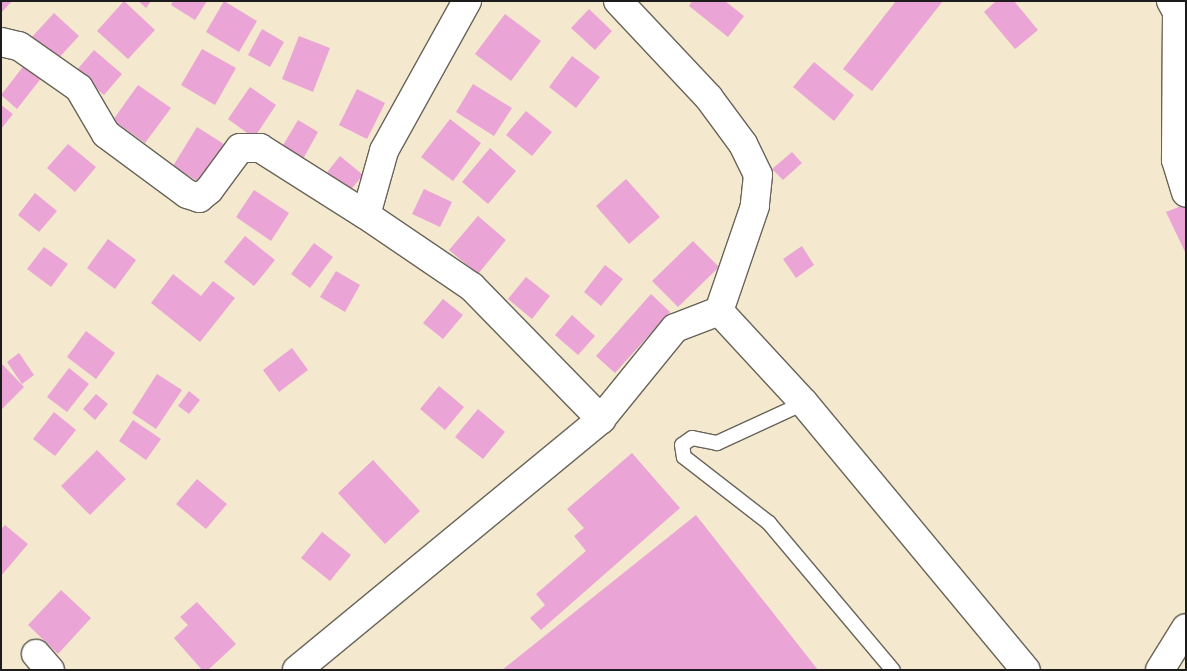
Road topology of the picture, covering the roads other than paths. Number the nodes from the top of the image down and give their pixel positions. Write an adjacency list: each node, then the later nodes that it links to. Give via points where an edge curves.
1 (467, 1): 6 (street, via 384,151)
2 (618, 1): 7 (street, via 709,98 743,144 758,175 754,206)
3 (1172, 1): 5 (street, via 1177,12 1176,160)
4 (1, 42): 6 (street, via 19,46 79,88 106,134 187,194 199,198 209,190 240,148 260,148)
5 (1186, 192)
6 (366, 215): 9 (street, via 472,287)
7 (719, 312): 8 (street); 9 (street, via 675,328)
8 (804, 403): 12 (lane, via 716,443 692,438 682,445 684,457 769,523); 13 (street)
9 (601, 419): 11 (street)
10 (1186, 628): 14 (street)
11 (297, 670)
12 (893, 670)
13 (1026, 670)
14 (1160, 670)

